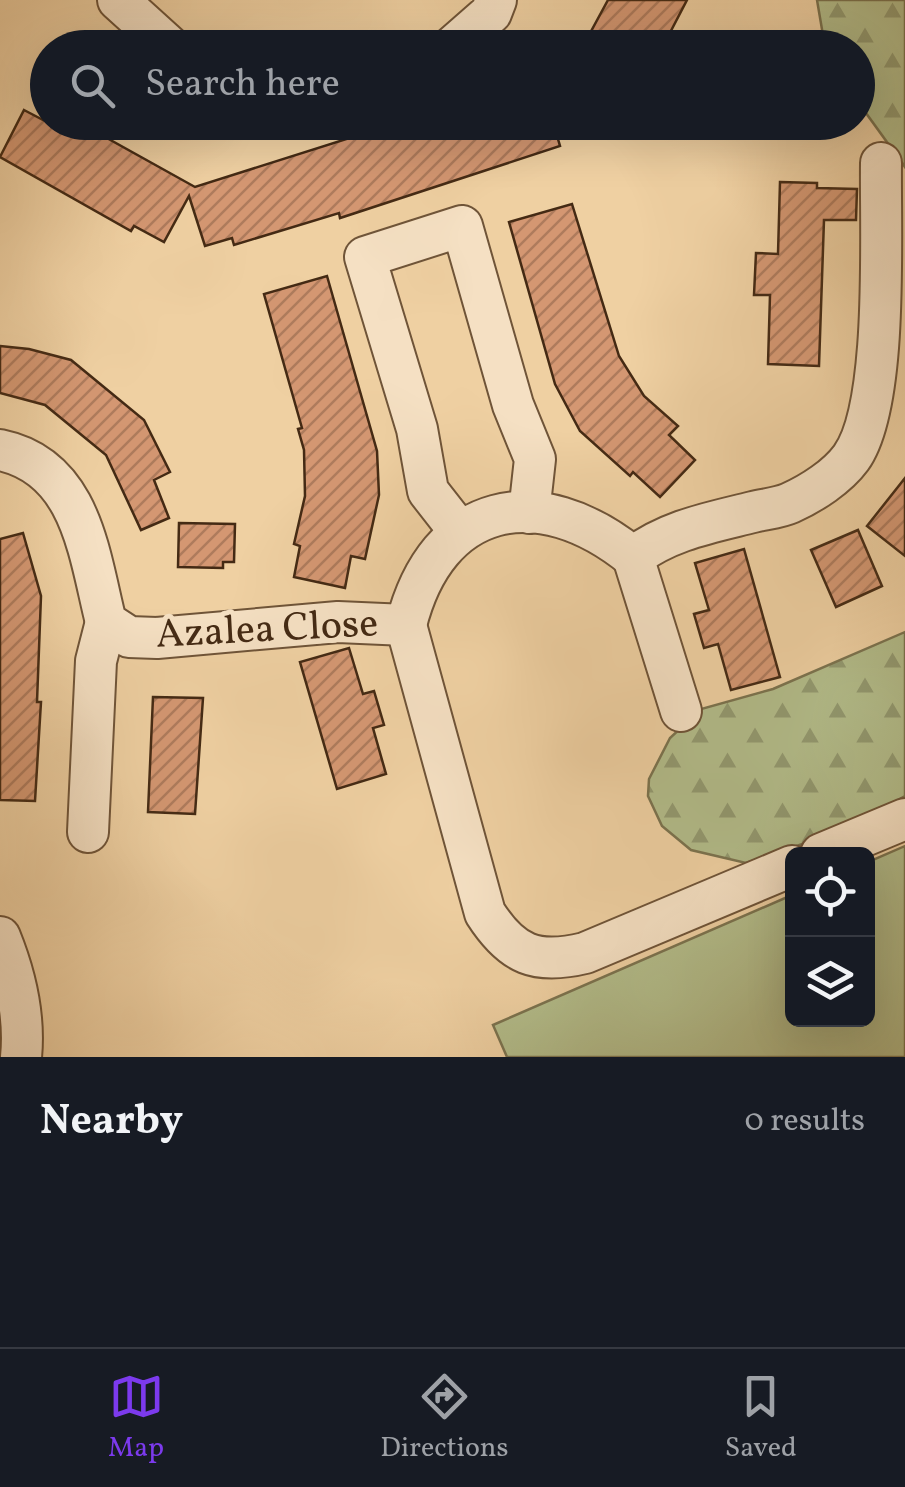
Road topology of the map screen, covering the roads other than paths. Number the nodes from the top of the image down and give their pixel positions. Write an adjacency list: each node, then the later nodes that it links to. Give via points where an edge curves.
1 (118, 0): 3 (street)
2 (496, 0): 4 (street)
3 (151, 30)
4 (472, 30)
5 (881, 163): 9 (street, via 876,379 852,458 825,484 788,504 681,530)
6 (0, 450): 10 (street, Azalea Close, via 32,462 71,499)
7 (529, 513): 8 (street, Azalea Close, via 504,514); 8 (street, via 535,459 462,226 365,256 417,428 428,491); 9 (street, Azalea Close, via 578,522)
8 (460, 532): 11 (street, Azalea Close, via 426,569)
9 (633, 558): 12 (street)
10 (106, 622): 11 (street, Azalea Close, via 129,637 158,638 338,622); 14 (street, via 96,661)
11 (406, 625): 16 (street, via 485,913 523,954 560,960 584,954)
12 (681, 711)
13 (905, 820): 15 (street)
14 (88, 832)
15 (838, 847)
16 (785, 869)
17 (0, 937): 18 (street, via 11,964)
18 (21, 1057)

